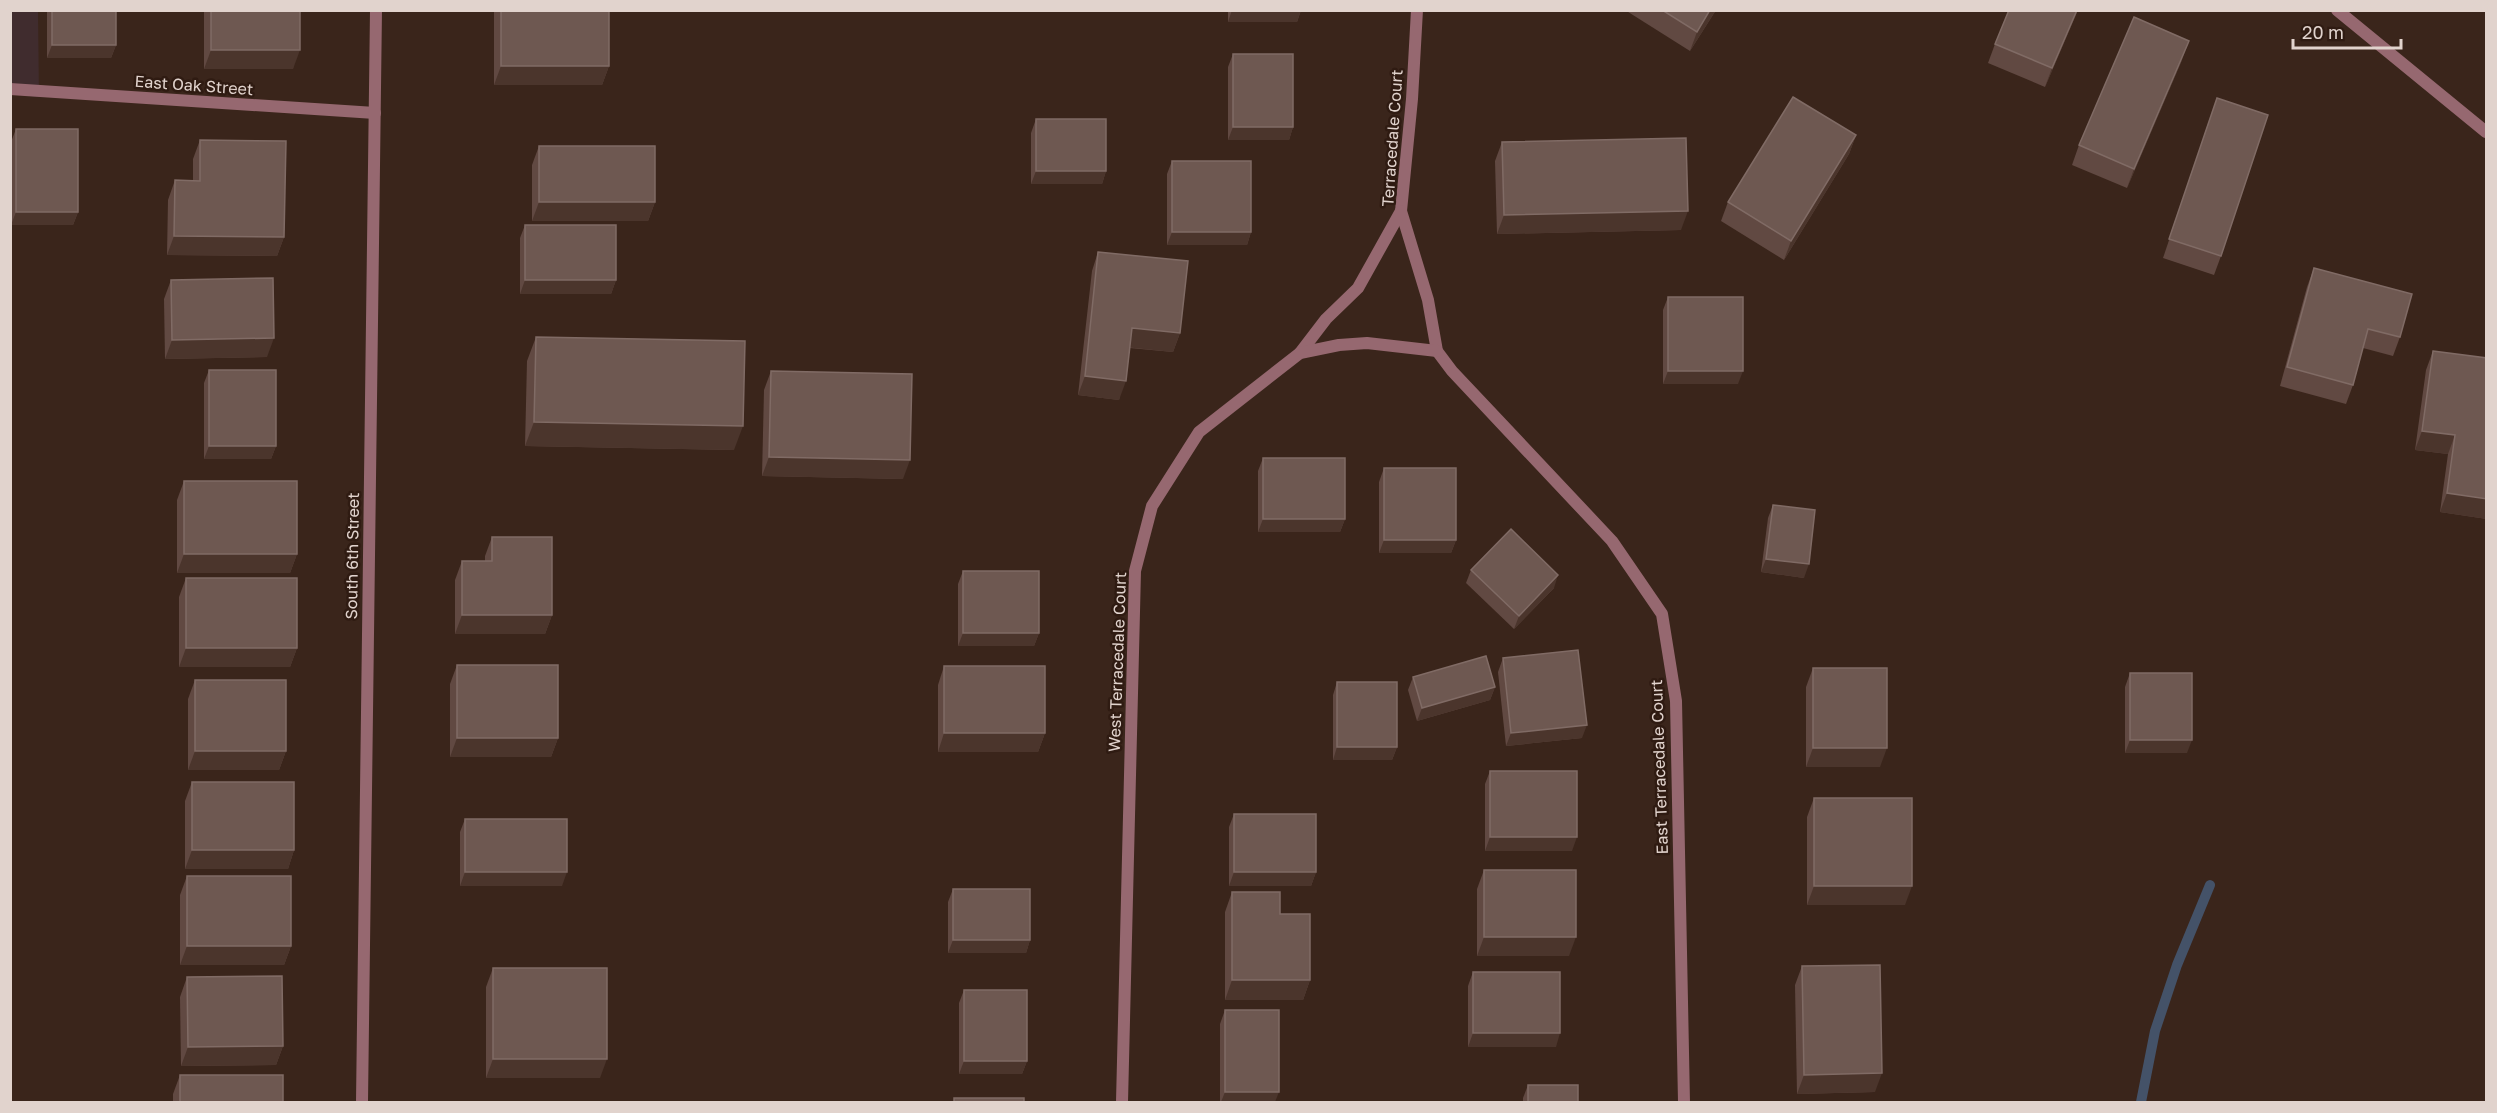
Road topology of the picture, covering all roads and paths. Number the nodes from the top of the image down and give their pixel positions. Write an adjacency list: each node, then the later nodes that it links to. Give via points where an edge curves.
1 (376, 10): 5 (street, South 6th Street)
2 (1417, 10): 7 (street, Terracedale Court)
3 (2337, 10): 6 (street)
4 (10, 89): 5 (street, East Oak Street)
5 (375, 113): 11 (street, South 6th Street)
6 (2487, 132)
7 (1401, 211): 8 (street, Terracedale Court); 10 (street, via 1358,288 1326,319)
8 (1428, 300): 9 (street, East Terracedale Court)
9 (1437, 351): 10 (street, West Terracedale Court, via 1367,343); 13 (street, East Terracedale Court, via 1612,541 1662,614 1676,700)
10 (1300, 353): 12 (street, West Terracedale Court, via 1199,432 1152,506 1135,572)
11 (362, 1102)
12 (1122, 1102)
13 (1684, 1102)

